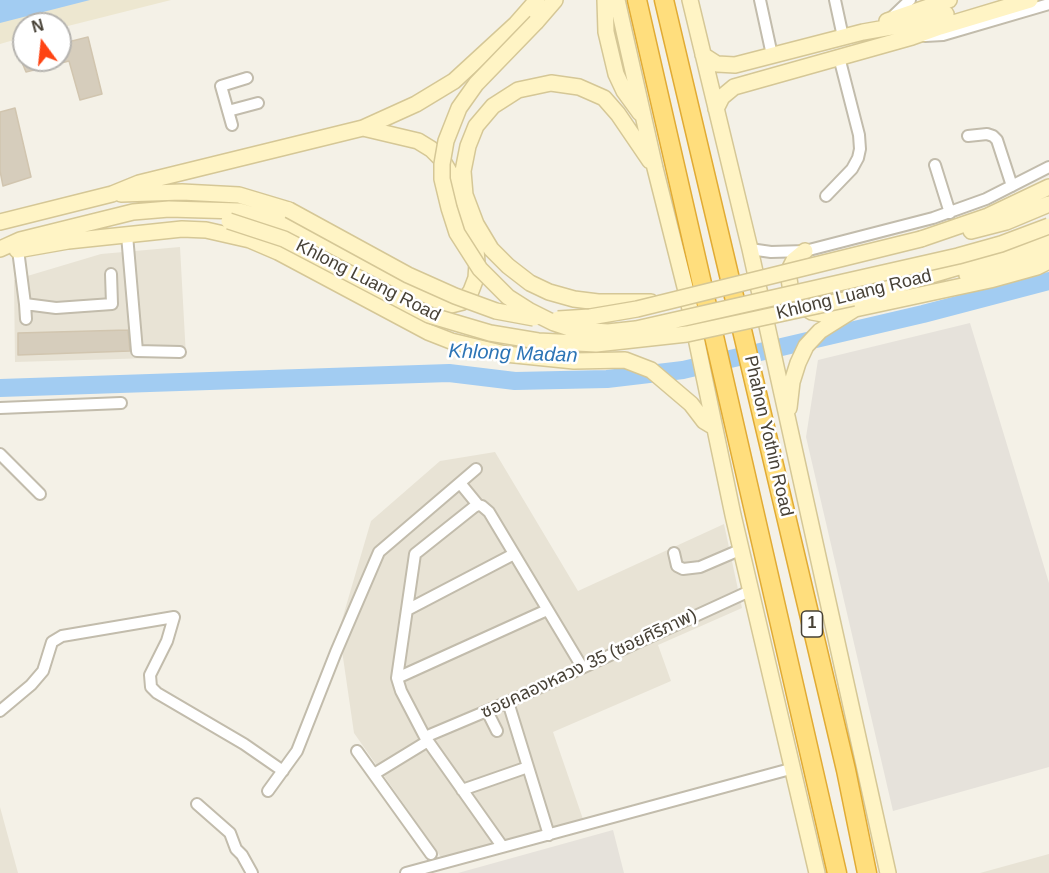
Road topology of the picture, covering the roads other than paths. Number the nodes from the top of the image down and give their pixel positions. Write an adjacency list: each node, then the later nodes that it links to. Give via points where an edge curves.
1 (537, 0): 30 (main road, via 454,81)
2 (555, 0): 42 (main road, bridge, via 476,84 459,108 446,141 442,165 448,208 480,269 508,297 554,323 608,332 647,327 958,256)
3 (605, 0): 28 (main road, via 606,32 616,74)
4 (617, 0): 28 (main road, Phahon Yothin Road / 1)
5 (637, 0): 60 (highway, Phahon Yothin Road / 1)
6 (664, 0): 99 (highway, Phahon Yothin Road / 1)
7 (690, 0): 21 (main road, Phahon Yothin Road / 1)
8 (760, 0): 20 (street)
9 (835, 0): 18 (street)
10 (910, 0): 16 (street)
11 (949, 0): 15 (main road)
12 (994, 0): 15 (main road)
13 (1030, 0): 19 (main road)
14 (1049, 4): 19 (street, via 943,36)
15 (929, 13): 16 (main road); 17 (main road)
16 (890, 19): 17 (main road)
17 (863, 32): 18 (main road)
18 (843, 37): 20 (main road)
19 (912, 37): 22 (main road)
20 (778, 54): 21 (main road, via 735,65 717,64); 23 (main road)
21 (703, 55): 26 (main road, Phahon Yothin Road / 1)
22 (839, 57): 23 (main road); 38 (street, via 860,149 852,169)
23 (789, 72): 26 (main road, via 734,87)
24 (247, 78): 27 (street, via 221,86)
25 (258, 103): 27 (street)
26 (716, 109): 48 (main road, Phahon Yothin Road / 1)
27 (228, 111): 29 (street)
28 (644, 117): 34 (main road, Phahon Yothin Road / 1)
29 (232, 125)
30 (363, 128): 37 (main road, via 139,183); 55 (main road, via 418,141 431,149 450,173 476,248 476,278)
31 (968, 136): 35 (street, via 987,134 997,140)
32 (935, 165): 40 (street)
33 (1049, 167): 35 (street)
34 (655, 168): 54 (main road, bridge, via 604,98 579,87 551,83 529,86 493,106 476,126 465,158 463,182 476,224 491,249 530,283 574,299); 60 (main road, Phahon Yothin Road / 1)
35 (1011, 186): 40 (street)
36 (1049, 187): 45 (main road, via 988,216)
37 (112, 194): 41 (main road); 54 (main road, Khlong Luang Road, bridge, via 239,195 289,210 455,296 496,311 531,318 612,314)
38 (826, 196)
39 (1049, 204): 45 (main road, Khlong Luang Road, via 1006,222)
40 (950, 213): 51 (street)
41 (0, 222)
42 (1049, 225)
43 (1049, 232): 57 (main road, Khlong Luang Road, via 996,256)
44 (127, 235): 46 (main road); 58 (main road, via 154,230 206,230 250,240); 61 (street, via 137,351)
45 (921, 239): 54 (main road, Khlong Luang Road, bridge)
46 (68, 241): 50 (main road, Khlong Luang Road); 57 (main road, Khlong Luang Road, bridge, via 92,230 126,223 181,218 229,221 284,239 429,315 490,333 538,341 596,344 687,334)
47 (1049, 248): 57 (main road, via 965,276)
48 (750, 249): 51 (street); 64 (main road, Phahon Yothin Road / 1)
49 (0, 250): 50 (main road, Khlong Luang Road); 55 (main road, via 20,240 133,212 239,211 282,223 324,242 437,302)
50 (18, 250): 56 (street)
51 (805, 251): 57 (main road, via 788,272 797,303 823,314)
52 (1049, 261): 57 (main road, via 990,280)
53 (111, 274): 56 (street, via 112,304 56,308)
54 (663, 302)
55 (460, 303): 58 (main road, via 465,321 454,330)
56 (25, 304): 59 (street)
57 (854, 304): 64 (main road, via 806,346 792,382)
58 (387, 310): 65 (main road, via 451,341 505,354 574,361 625,360 651,370)
59 (26, 319)
60 (706, 341): 65 (main road, Phahon Yothin Road / 1, via 706,387); 98 (highway, Phahon Yothin Road / 1, via 724,382)
61 (180, 352)
62 (121, 403): 63 (street)
63 (0, 408)
64 (787, 423): 100 (main road, Phahon Yothin Road / 1)
65 (714, 427): 71 (main road, Phahon Yothin Road / 1)
66 (0, 454): 69 (street)
67 (476, 469): 68 (street)
68 (460, 483): 70 (street); 87 (street, via 380,552 297,751)
69 (40, 494)
70 (478, 505): 73 (street, via 489,512); 75 (street, via 415,554)
71 (742, 549): 72 (street, via 700,567 683,569 677,566); 74 (main road, Phahon Yothin Road / 1)
72 (674, 553)
73 (514, 554): 75 (street); 76 (street)
74 (752, 590): 77 (street, ซอยคลองหลวง 35 (ซอยศิริภาพ)); 86 (main road, Phahon Yothin Road / 1)
75 (406, 610): 78 (street)
76 (547, 610): 77 (street); 78 (street)
77 (582, 667): 79 (street, ซอยคลองหลวง 35 (ซอยศิริภาพ))
78 (397, 678): 83 (street)
79 (508, 702): 81 (street, ซอยคลองหลวง 35 (ซอยศิริภาพ)); 85 (street)
80 (0, 711): 87 (street, via 31,686 43,671 52,642 62,636 174,617 150,675 151,687)
81 (487, 711): 82 (street); 83 (street, ซอยคลองหลวง 35 (ซอยศิริภาพ))
82 (497, 731)
83 (426, 739): 88 (street, ซอยคลองหลวง 35 (ซอยศิริภาพ)); 89 (street)
84 (357, 752): 88 (street)
85 (528, 767): 89 (street); 92 (street)
86 (794, 768): 92 (street); 97 (main road, Phahon Yothin Road / 1)
87 (283, 771): 90 (street)
88 (374, 774): 94 (street)
89 (462, 790): 93 (street)
90 (268, 791)
91 (197, 804): 95 (street, via 230,833)
92 (549, 835): 93 (street)
93 (502, 846): 96 (street)
94 (431, 854)
95 (252, 873)
96 (406, 873)
97 (817, 873)
98 (837, 873)
99 (867, 873)
100 (888, 873)

